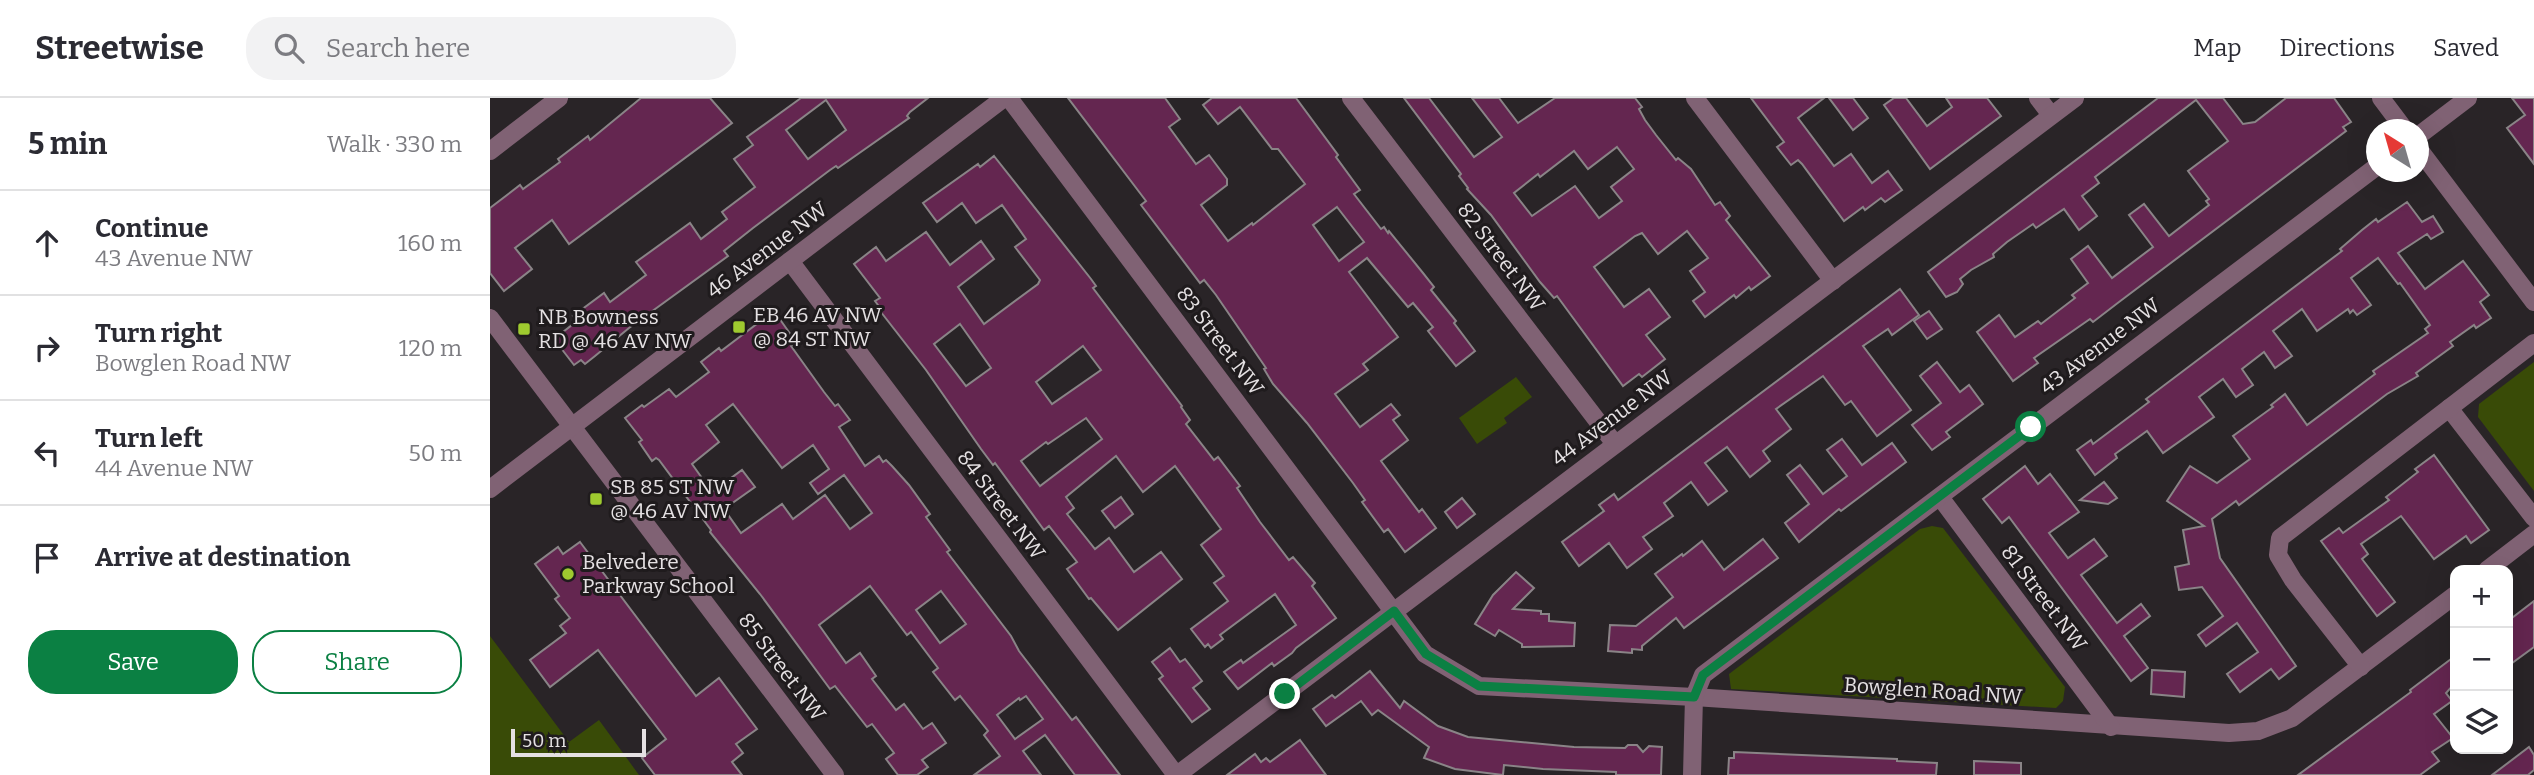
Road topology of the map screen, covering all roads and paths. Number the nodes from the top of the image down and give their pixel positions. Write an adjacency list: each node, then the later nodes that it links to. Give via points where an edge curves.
1 (559, 98): 13 (street)
2 (1004, 98): 16 (street, 46 Avenue NW)
3 (1009, 98): 30 (street, 83 Street NW)
4 (1351, 98): 23 (street, 82 Street NW)
5 (1695, 98): 17 (street)
6 (2038, 98): 10 (street)
7 (2075, 98): 10 (street, 44 Avenue NW)
8 (2381, 98): 11 (street)
9 (2468, 98): 12 (street)
10 (2051, 116): 17 (street, 44 Avenue NW)
11 (2397, 119)
12 (2429, 127)
13 (490, 150)
14 (2429, 163): 18 (street)
15 (2366, 175): 25 (street, 43 Avenue NW)
16 (790, 261): 22 (street, 46 Avenue NW); 35 (street, 84 Street NW)
17 (1833, 281): 23 (street, 44 Avenue NW)
18 (2534, 302)
19 (490, 318): 22 (street, 85 Street NW)
20 (2534, 343): 21 (street)
21 (2449, 408): 26 (street); 31 (street, via 2280,538 2278,555 2293,580)
22 (571, 426): 24 (street, 46 Avenue NW); 34 (street, 85 Street NW)
23 (1615, 444): 30 (street, 44 Avenue NW)
24 (490, 489)
25 (1940, 497): 32 (street, 43 Avenue NW, via 1703,675); 33 (street, 81 Street NW)
26 (2534, 518)
27 (2534, 534): 28 (street)
28 (2494, 565)
29 (2450, 599): 31 (street, Bowglen Road NW)
30 (1394, 611): 32 (street, Bowglen Road NW, via 1426,654 1479,686); 35 (street, 44 Avenue NW)
31 (2361, 667): 33 (street, Bowglen Road NW, via 2292,718 2259,731)
32 (1694, 697): 33 (street, Bowglen Road NW); 36 (street)
33 (2111, 727)
34 (835, 775)
35 (1177, 775)
36 (1692, 775)

